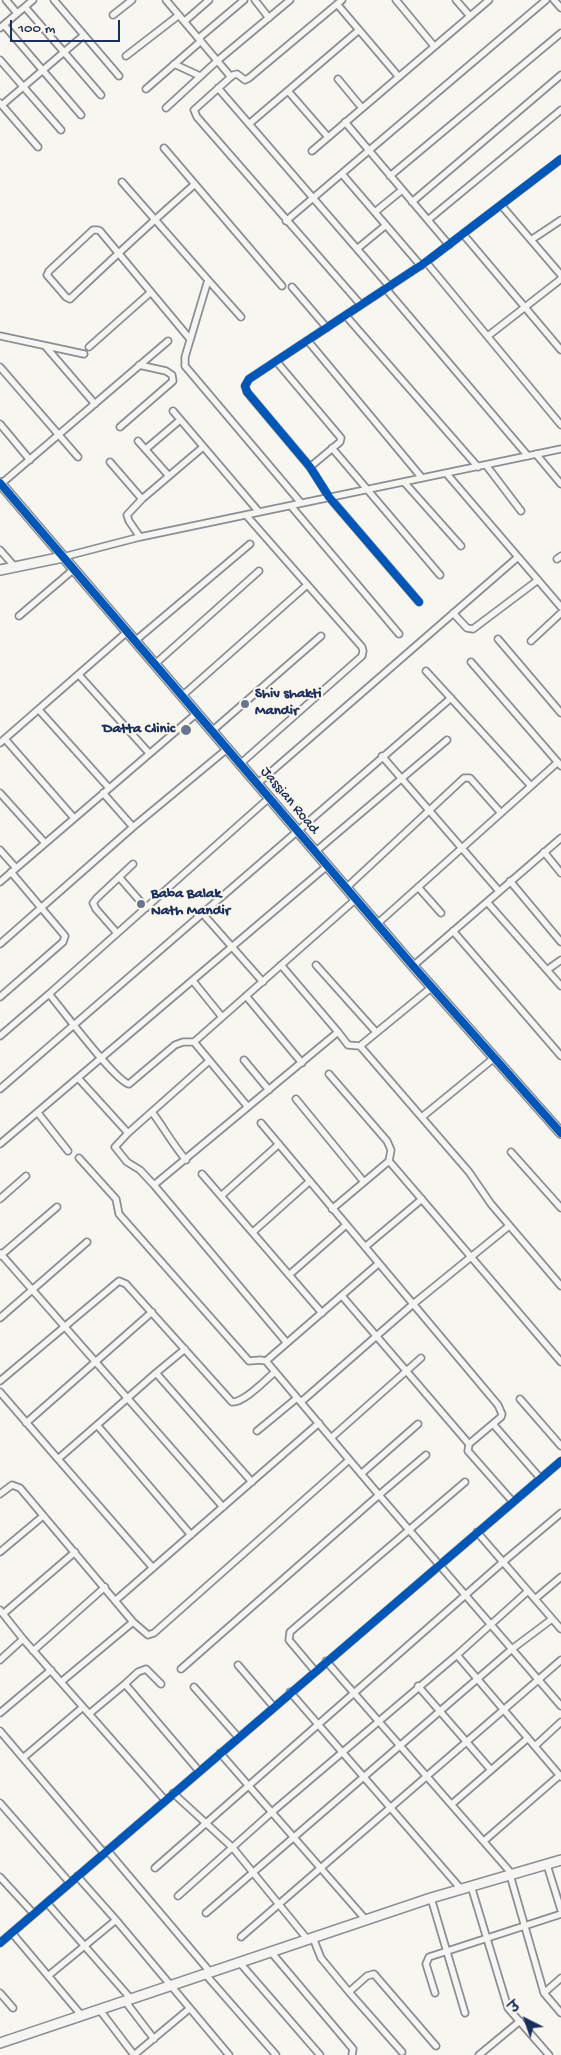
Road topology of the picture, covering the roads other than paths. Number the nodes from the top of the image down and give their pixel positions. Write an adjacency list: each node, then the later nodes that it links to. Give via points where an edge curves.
1 (6, 0): 18 (street)
2 (33, 0): 16 (street)
3 (54, 0): 27 (street)
4 (132, 0): 20 (street)
5 (166, 0): 19 (street)
6 (209, 0): 23 (street)
7 (244, 0): 28 (street)
8 (255, 0): 22 (street)
9 (290, 0): 22 (street)
10 (396, 0): 29 (street)
11 (456, 0): 21 (street)
12 (489, 0): 21 (street)
13 (546, 0): 59 (street)
14 (554, 0): 17 (street)
15 (339, 2): 25 (street); 40 (street, via 249,78 245,80 235,74)
16 (25, 7): 18 (street); 30 (street)
17 (561, 8)
18 (17, 13): 24 (street)
19 (179, 15): 23 (street); 31 (street)
20 (113, 16)
21 (470, 16): 29 (street)
22 (269, 18): 33 (street)
23 (185, 21): 28 (street)
24 (2, 27): 35 (street)
25 (359, 30): 39 (street); 45 (street)
26 (561, 33): 62 (street)
27 (84, 35): 30 (street); 37 (street)
28 (200, 40): 33 (street); 34 (street)
29 (434, 46): 39 (street)
30 (64, 52): 35 (street); 46 (street)
31 (126, 56)
32 (0, 60): 42 (street)
33 (218, 61): 38 (street); 40 (street)
34 (174, 64): 38 (street); 43 (street)
35 (42, 70): 42 (street); 51 (street)
36 (561, 75): 67 (street)
37 (119, 76)
38 (200, 76): 48 (street)
39 (399, 76): 49 (street)
40 (231, 77): 44 (street)
41 (338, 79): 49 (street)
42 (23, 86): 47 (street); 54 (street)
43 (146, 88)
44 (218, 88): 53 (street); 73 (street, via 197,106 195,114)
45 (288, 91): 53 (street); 55 (street)
46 (101, 95)
47 (1, 104): 56 (street)
48 (166, 108)
49 (362, 108): 52 (street)
50 (561, 110): 71 (street)
51 (81, 115)
52 (345, 122): 55 (street); 59 (street)
53 (249, 124): 66 (street)
54 (61, 130)
55 (328, 137): 58 (street)
56 (38, 148)
57 (164, 148): 64 (street)
58 (312, 151)
59 (369, 151): 61 (street); 62 (street)
60 (561, 160): 68 (street)
61 (342, 174): 66 (street); 69 (street)
62 (390, 176): 65 (street)
63 (122, 182): 70 (street)
64 (195, 184): 70 (street); 85 (street)
65 (402, 190): 67 (street); 69 (street)
66 (313, 199): 73 (street); 78 (street)
67 (412, 202): 71 (street)
68 (501, 205): 75 (street); 76 (street)
69 (375, 212): 74 (street)
70 (155, 220): 79 (street); 84 (street)
71 (428, 220): 77 (street)
72 (561, 220): 76 (street)
73 (286, 222): 89 (street)
74 (386, 225): 78 (street); 81 (street)
75 (463, 234): 77 (street); 90 (street)
76 (531, 240): 82 (street)
77 (450, 245): 80 (street)
78 (356, 249): 87 (street)
79 (118, 253): 79 (street, via 70,299 48,277 49,271 94,229 100,231); 88 (street)
80 (426, 262): 81 (street); 95 (street)
81 (420, 266): 87 (street)
82 (561, 275)
83 (561, 279): 90 (street)
84 (208, 280): 92 (street); 96 (street)
85 (282, 286)
86 (292, 287): 93 (street)
87 (388, 288): 89 (street); 121 (street)
88 (151, 292): 96 (street); 101 (street)
89 (361, 305): 91 (street)
90 (524, 307): 95 (street); 99 (street)
91 (346, 316): 93 (street); 126 (street)
92 (241, 317)
93 (327, 328): 98 (street)
94 (0, 336): 100 (street)
95 (488, 336): 111 (street)
96 (190, 339): 136 (street, via 184,362 188,370)
97 (168, 340): 105 (street)
98 (308, 340): 104 (street); 129 (street)
99 (558, 342): 102 (street)
100 (45, 346): 103 (street); 107 (street)
101 (89, 347)
102 (561, 350)
103 (84, 354)
104 (276, 361): 116 (street, via 340,436 342,440); 125 (street, via 249,379 245,389)
105 (139, 365): 107 (street); 112 (street, via 166,371 172,375 172,381)
106 (0, 367): 113 (street)
107 (95, 404): 113 (street)
108 (173, 411): 109 (street)
109 (180, 420): 115 (street); 117 (street)
110 (0, 424): 122 (street)
111 (561, 425)
112 (120, 427)
113 (59, 435): 120 (street); 122 (street)
114 (138, 441): 117 (street)
115 (203, 447): 128 (street); 139 (street)
116 (332, 448): 125 (street); 133 (street)
117 (146, 449): 128 (street)
118 (561, 449): 119 (street)
119 (536, 454): 121 (street); 132 (street)
120 (78, 456)
121 (528, 456): 124 (street)
122 (30, 460): 131 (street)
123 (110, 462): 135 (street)
124 (486, 465): 126 (street); 138 (street)
125 (310, 467): 134 (street)
126 (478, 467): 127 (street)
127 (446, 473): 129 (street); 146 (street)
128 (169, 476): 135 (street)
129 (422, 478): 130 (street)
130 (404, 482): 133 (street); 143 (street)
131 (1, 484): 145 (street, Jassian Road)
132 (561, 484)
133 (367, 490): 134 (street); 151 (street)
134 (329, 496): 136 (street); 154 (street)
135 (142, 499): 141 (street, via 127,515)
136 (301, 504): 137 (street)
137 (291, 506): 139 (street); 160 (street)
138 (521, 511)
139 (259, 512): 140 (street)
140 (246, 515): 141 (street); 153 (street)
141 (140, 537): 145 (street)
142 (250, 544): 163 (street)
143 (461, 546)
144 (0, 550): 147 (street)
145 (63, 557): 147 (street); 148 (street, Jassian Road)
146 (518, 557): 152 (street); 156 (street)
147 (14, 567): 149 (street)
148 (74, 569): 158 (street); 159 (street, Jassian Road)
149 (0, 570)
150 (259, 572): 166 (street)
151 (440, 575)
152 (538, 580): 155 (street); 156 (street, via 473,629 467,628)
153 (307, 585): 169 (street); 180 (street, via 362,647 363,653)
154 (419, 602)
155 (561, 607)
156 (453, 613): 183 (street)
157 (561, 613): 164 (street)
158 (19, 616)
159 (127, 632): 163 (street, Jassian Road); 168 (street)
160 (399, 634)
161 (321, 636): 174 (street)
162 (498, 639): 173 (street)
163 (135, 641): 166 (street, Jassian Road)
164 (531, 641)
165 (471, 662): 181 (street)
166 (155, 664): 169 (street, Jassian Road)
167 (426, 671): 170 (street)
168 (79, 675): 171 (street); 178 (street)
169 (182, 696): 172 (street, Jassian Road)
170 (451, 698): 179 (street); 184 (street)
171 (39, 710): 176 (street); 185 (street)
172 (197, 713): 174 (street, Jassian Road); 178 (street)
173 (561, 713)
174 (212, 731): 177 (street, Jassian Road)
175 (447, 740): 182 (street)
176 (2, 741): 191 (street)
177 (227, 749): 180 (street, Jassian Road); 192 (street)
178 (149, 753): 185 (street)
179 (382, 756): 182 (street); 193 (street)
180 (240, 764): 183 (street, Jassian Road)
181 (559, 764): 184 (street)
182 (402, 779): 189 (street); 198 (street)
183 (257, 784): 188 (street, Jassian Road)
184 (531, 786): 190 (street)
185 (109, 788): 187 (street)
186 (0, 793): 195 (street)
187 (103, 793): 191 (street); 192 (street)
188 (269, 798): 193 (street, Jassian Road); 214 (street)
189 (429, 810): 190 (street, via 467,777 476,782); 196 (street); 209 (street)
190 (501, 812): 196 (street)
191 (74, 818): 195 (street)
192 (133, 827): 213 (street)
193 (298, 832): 198 (street, Jassian Road); 216 (street)
194 (561, 838): 199 (street)
195 (45, 843): 202 (street)
196 (462, 848): 208 (street); 210 (street)
197 (0, 850): 202 (street)
198 (315, 852): 201 (street, Jassian Road)
199 (544, 852): 204 (street); 206 (street)
200 (133, 864): 205 (street)
201 (328, 866): 209 (street, Jassian Road); 222 (street)
202 (16, 868): 203 (street)
203 (11, 872): 207 (street); 213 (street)
204 (561, 873)
205 (119, 877): 214 (street); 219 (street, via 93,903)
206 (510, 881): 210 (street); 220 (street)
207 (0, 882)
208 (418, 887): 215 (street); 217 (street)
209 (346, 888): 211 (street, Jassian Road)
210 (499, 892): 212 (street)
211 (356, 899): 217 (street, Jassian Road); 224 (street)
212 (487, 902): 218 (street); 227 (street)
213 (42, 908): 221 (street); 234 (street, via 65,936 63,942)
214 (146, 908): 219 (street)
215 (440, 913)
216 (203, 914): 222 (street); 236 (street)
217 (376, 924): 226 (street, Jassian Road)
218 (453, 932): 226 (street); 242 (street)
219 (117, 933): 232 (street)
220 (561, 942)
221 (0, 944)
222 (232, 947): 228 (street); 229 (street)
223 (561, 960): 227 (street)
224 (281, 964): 229 (street); 237 (street)
225 (316, 965): 238 (street)
226 (413, 966): 231 (street, Jassian Road)
227 (547, 970): 230 (street)
228 (193, 981): 235 (street); 244 (street)
229 (263, 982): 233 (street)
230 (561, 986)
231 (432, 987): 238 (street); 243 (street, Jassian Road)
232 (49, 994): 236 (street); 239 (street)
233 (246, 996): 235 (street); 247 (street)
234 (0, 997)
235 (222, 1017): 240 (street)
236 (74, 1025): 244 (street); 250 (street)
237 (338, 1032): 241 (street, via 348,1045); 247 (street)
238 (376, 1032): 241 (street)
239 (0, 1036)
240 (194, 1042): 244 (street, via 175,1045 129,1084); 246 (street)
241 (360, 1046): 256 (street)
242 (561, 1056)
243 (494, 1058): 256 (street); 259 (street, Jassian Road)
244 (102, 1059): 249 (street)
245 (244, 1060): 251 (street)
246 (209, 1061): 253 (street); 254 (street)
247 (302, 1063): 251 (street)
248 (329, 1074): 266 (street, via 387,1141 391,1150)
249 (79, 1078): 255 (street); 258 (street)
250 (0, 1089)
251 (269, 1090): 253 (street)
252 (296, 1099): 270 (street)
253 (248, 1107): 265 (street)
254 (152, 1112): 258 (street); 265 (street)
255 (38, 1113): 260 (street); 262 (street)
256 (422, 1117): 279 (street, via 470,1172)
257 (261, 1123): 261 (street)
258 (128, 1133): 271 (street, via 116,1149)
259 (561, 1134)
260 (0, 1144)
261 (279, 1144): 269 (street); 272 (street)
262 (68, 1151)
263 (511, 1152): 276 (street)
264 (79, 1158): 300 (street, via 116,1199 119,1214 249,1361)
265 (186, 1160): 271 (street)
266 (389, 1161): 270 (street); 274 (street)
267 (202, 1174): 272 (street)
268 (26, 1176): 273 (street)
269 (310, 1181): 277 (street); 280 (street)
270 (364, 1182): 277 (street)
271 (154, 1185): 296 (street)
272 (221, 1196): 280 (street)
273 (0, 1199)
274 (422, 1199): 282 (street); 284 (street)
275 (57, 1207): 283 (street)
276 (561, 1208)
277 (332, 1209): 278 (street)
278 (346, 1225): 282 (street); 286 (street)
279 (509, 1226): 284 (street); 287 (street)
280 (252, 1232): 286 (street)
281 (87, 1242): 288 (street)
282 (364, 1247): 285 (street)
283 (0, 1254): 288 (street)
284 (471, 1257): 290 (street); 301 (street)
285 (378, 1264): 289 (street); 290 (street)
286 (289, 1275): 292 (street)
287 (561, 1286)
288 (33, 1290): 293 (street); 294 (street)
289 (342, 1296): 292 (street); 295 (street)
290 (412, 1305): 295 (street); 313 (street, via 498,1405 502,1414)
291 (152, 1312): 294 (street, via 126,1284 119,1281); 297 (street); 299 (street)
292 (322, 1314): 296 (street)
293 (0, 1318)
294 (65, 1326): 299 (street); 305 (street)
295 (376, 1336): 303 (street); 309 (street)
296 (288, 1343): 300 (street)
297 (185, 1349): 302 (street, via 232,1402 244,1398); 304 (street)
298 (422, 1358): 303 (street)
299 (95, 1361): 307 (street); 310 (street)
300 (266, 1361): 302 (street)
301 (561, 1362)
302 (275, 1372): 309 (street)
303 (407, 1372): 316 (street); 317 (street)
304 (156, 1373): 307 (street); 325 (street)
305 (0, 1381)
306 (0, 1392): 310 (street)
307 (128, 1398): 314 (street); 330 (street)
308 (520, 1399): 318 (street)
309 (299, 1400): 311 (street); 315 (street)
310 (26, 1422): 320 (street)
311 (319, 1424): 316 (street); 325 (street)
312 (418, 1424): 323 (street)
313 (493, 1424): 317 (street); 324 (street)
314 (97, 1425): 320 (street); 335 (street)
315 (257, 1430)
316 (331, 1438): 321 (street)
317 (469, 1444): 329 (street, via 470,1454)
318 (561, 1446)
319 (426, 1455): 328 (street)
320 (58, 1459): 340 (street)
321 (349, 1460): 323 (street); 349 (street, via 154,1632 145,1634)
322 (561, 1461): 324 (street)
323 (361, 1474): 328 (street)
324 (540, 1478): 329 (street)
325 (252, 1482): 330 (street)
326 (465, 1482): 333 (street)
327 (0, 1494): 332 (street, via 16,1485)
328 (379, 1495): 333 (street); 360 (street)
329 (513, 1502): 334 (street)
330 (223, 1507): 335 (street)
331 (561, 1512): 338 (street)
332 (44, 1516): 336 (street); 337 (street)
333 (408, 1529): 339 (street); 362 (street, via 290,1632 289,1640)
334 (477, 1532): 338 (street); 339 (street)
335 (191, 1535): 340 (street)
336 (0, 1552)
337 (75, 1552): 342 (street); 347 (street)
338 (503, 1562): 343 (street); 344 (street)
339 (439, 1565): 344 (street); 358 (street)
340 (153, 1568): 346 (street)
341 (561, 1577): 345 (street)
342 (104, 1587): 346 (street); 353 (street)
343 (528, 1591): 345 (street); 350 (street)
344 (465, 1595): 350 (street); 371 (street)
345 (535, 1599): 348 (street)
346 (116, 1600): 349 (street)
347 (2, 1612): 352 (street)
348 (552, 1619): 351 (street); 354 (street)
349 (134, 1622): 365 (street)
350 (491, 1625): 354 (street); 355 (street)
351 (561, 1629)
352 (23, 1639): 353 (street); 356 (street)
353 (33, 1650): 361 (street)
354 (512, 1650): 363 (street); 364 (street)
355 (457, 1654): 363 (street); 368 (street)
356 (0, 1660)
357 (561, 1660): 364 (street)
358 (326, 1661): 362 (street); 371 (street)
359 (238, 1664): 373 (street)
360 (181, 1668)
361 (50, 1670): 365 (street); 377 (street)
362 (315, 1671): 370 (street)
363 (478, 1679): 375 (street); 376 (street)
364 (538, 1679): 374 (street); 375 (street)
365 (61, 1682): 372 (street)
366 (125, 1684): 367 (street, via 146,1669); 378 (street); 392 (street)
367 (161, 1684)
368 (418, 1686): 376 (street); 379 (street)
369 (194, 1687): 383 (street)
370 (290, 1692): 373 (street); 381 (street)
371 (355, 1694): 379 (street); 381 (street)
372 (82, 1706): 378 (street); 390 (street)
373 (273, 1706): 383 (street)
374 (561, 1706)
375 (503, 1709): 384 (street); 385 (street)
376 (440, 1712): 385 (street); 386 (street)
377 (0, 1713)
378 (89, 1714): 398 (street)
379 (378, 1720): 386 (street); 389 (street)
380 (561, 1722): 387 (street)
381 (319, 1725): 389 (street); 396 (street)
382 (0, 1731): 390 (street)
383 (238, 1737): 388 (street)
384 (528, 1738): 387 (street); 391 (street)
385 (466, 1741): 391 (street); 393 (street)
386 (400, 1746): 393 (street); 395 (street)
387 (535, 1746): 394 (street)
388 (220, 1753): 392 (street); 396 (street)
389 (343, 1753): 395 (street); 402 (street)
390 (23, 1758): 407 (street)
391 (491, 1770): 400 (street)
392 (199, 1771): 397 (street)
393 (427, 1776): 400 (street); 401 (street)
394 (560, 1776): 405 (street)
395 (364, 1777): 401 (street); 404 (street)
396 (248, 1786): 402 (street); 403 (street)
397 (173, 1793): 398 (street); 403 (street)
398 (165, 1800): 407 (street)
399 (0, 1803): 416 (street)
400 (452, 1804): 405 (street)
401 (390, 1807): 410 (street); 418 (street)
402 (272, 1812): 404 (street); 406 (street)
403 (206, 1823): 406 (street); 411 (street)
404 (294, 1838): 410 (street); 412 (street)
405 (484, 1842): 413 (street)
406 (233, 1848): 412 (street); 419 (street)
407 (106, 1852): 414 (street); 438 (street)
408 (561, 1860): 409 (street)
409 (547, 1865): 413 (street); 423 (street)
410 (320, 1867): 422 (street); 427 (street)
411 (155, 1868)
412 (253, 1873): 422 (street); 424 (street)
413 (511, 1874): 417 (street); 428 (street)
414 (77, 1876): 416 (street); 426 (street)
415 (0, 1877): 425 (street)
416 (70, 1883): 421 (street)
417 (471, 1886): 418 (street); 432 (street)
418 (461, 1889): 420 (street)
419 (178, 1896)
420 (431, 1898): 427 (street); 435 (street)
421 (47, 1902): 425 (street); 434 (street)
422 (280, 1904): 430 (street); 431 (street)
423 (561, 1912): 428 (street)
424 (206, 1913)
425 (34, 1914): 429 (street)
426 (116, 1920): 434 (street); 441 (street)
427 (366, 1920): 431 (street)
428 (525, 1925): 432 (street); 445 (street)
429 (12, 1933): 433 (street); 439 (street)
430 (241, 1937)
431 (311, 1939): 436 (street); 442 (street, via 321,1958)
432 (486, 1939): 435 (street); 453 (street, via 508,2008)
433 (0, 1943)
434 (85, 1945): 439 (street); 446 (street)
435 (446, 1950): 444 (street, via 429,1956 426,1961); 450 (street)
436 (271, 1952): 437 (street); 462 (street, via 353,2049)
437 (240, 1963): 438 (street); 461 (street)
438 (209, 1974): 441 (street); 460 (street)
439 (48, 1976): 452 (street)
440 (561, 1978): 445 (street)
441 (170, 1986): 446 (street); 449 (street)
442 (349, 1992): 456 (street, via 374,1974); 457 (street)
443 (0, 1993): 447 (street)
444 (435, 1993)
445 (544, 1993): 451 (street)
446 (128, 2000): 448 (street); 454 (street)
447 (13, 2008)
448 (99, 2009): 452 (street); 458 (street)
449 (189, 2009): 454 (street); 459 (street)
450 (464, 2013)
451 (561, 2013)
452 (82, 2016): 455 (street)
453 (520, 2021): 463 (street); 464 (street)
454 (154, 2039): 458 (street)
455 (0, 2043)
456 (436, 2046)
457 (402, 2052)
458 (134, 2055)
459 (229, 2055)
460 (276, 2055)
461 (320, 2055)
462 (352, 2055)
463 (479, 2055)
464 (549, 2055)

